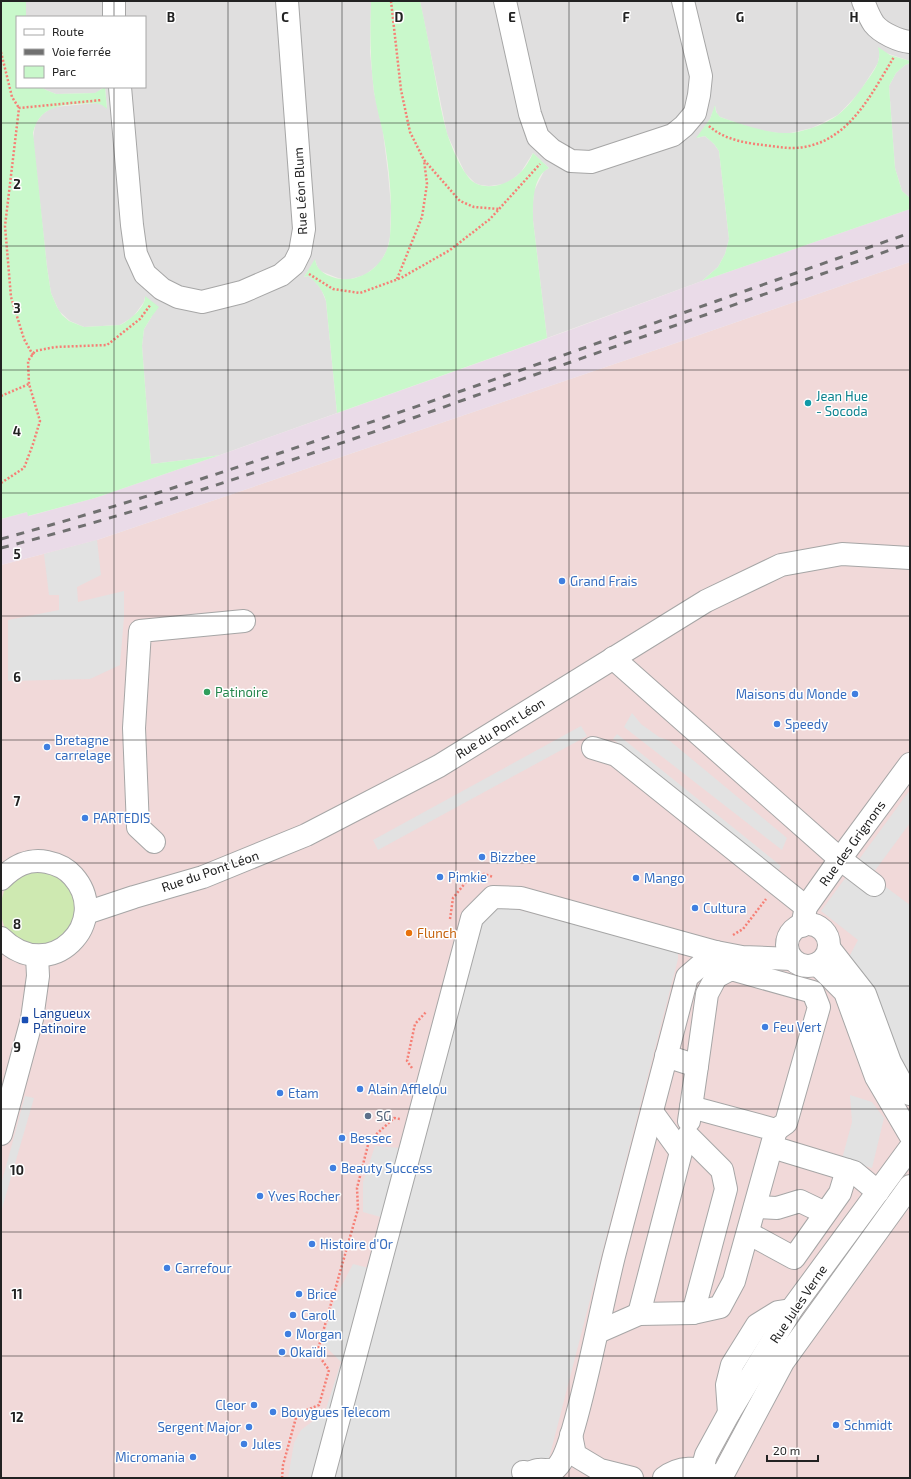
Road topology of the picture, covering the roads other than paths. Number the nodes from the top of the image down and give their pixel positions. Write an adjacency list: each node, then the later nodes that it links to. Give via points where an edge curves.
1 (114, 1): 6 (street)
2 (286, 1): 8 (street, Rue Léon Blum, via 304,229 300,252 294,264 281,274 242,292 202,302 178,297 162,289 145,274 136,254 132,225)
3 (505, 1): 4 (street, via 530,114 538,137 552,150 571,161 591,162 673,135 694,113 701,76)
4 (683, 1)
5 (863, 1): 7 (street, via 874,24 889,35)
6 (114, 16)
7 (907, 42)
8 (120, 92)
9 (910, 558): 11 (street, Rue du Pont Léon, via 842,554 781,565 706,601)
10 (244, 621): 14 (street, via 140,631 134,728 138,827)
11 (613, 658): 15 (street); 18 (street, Rue du Pont Léon, via 440,766 306,835 203,876)
12 (593, 748): 19 (street, via 616,755)
13 (910, 764): 15 (street, Rue des Grignons)
14 (154, 842)
15 (840, 859): 17 (street); 19 (street, Rue des Grignons)
16 (1, 880): 18 (street, via 9,870 23,863 39,860 54,863 68,871 79,883)
17 (874, 885)
18 (86, 913): 22 (street, via 75,939 51,954)
19 (804, 916): 23 (street, via 809,925 816,926 827,935 829,941); 24 (street, Rue des Grignons, via 788,940)
20 (1, 938): 22 (street, via 10,947)
21 (723, 944): 24 (street, via 742,957); 25 (street, via 687,978); 48 (street, via 521,898 493,897 472,918)
22 (37, 956): 30 (street, via 38,976 32,1019)
23 (823, 956): 24 (street, via 811,966 804,966); 27 (street, via 865,994 890,1062 907,1093); 31 (street, via 845,992 876,1077)
24 (792, 959)
25 (666, 1056): 26 (street); 29 (street)
26 (697, 1066): 28 (street); 32 (street, via 707,994 716,977 731,969 813,992 819,1007 786,1123)
27 (910, 1094)
28 (691, 1107): 32 (street); 33 (street)
29 (652, 1112): 33 (street); 44 (street, via 607,1285)
30 (1, 1134)
31 (910, 1135)
32 (774, 1139): 35 (street); 39 (street)
33 (684, 1144): 42 (street, via 722,1170 726,1189); 43 (street)
34 (910, 1148): 38 (street, Rue Jules Verne)
35 (847, 1170): 37 (street); 38 (street, via 854,1172)
36 (910, 1186): 47 (street, Rue Jules Verne, via 797,1340)
37 (840, 1193): 38 (street, via 853,1198); 40 (street)
38 (872, 1200): 47 (street, Rue Jules Verne, via 791,1310 730,1413 706,1455)
39 (755, 1207): 40 (street, via 777,1208 800,1201); 41 (street)
40 (826, 1213): 41 (street, via 794,1258)
41 (748, 1234): 42 (street, via 734,1281 720,1307)
42 (693, 1313): 43 (street)
43 (639, 1314): 44 (street)
44 (598, 1332): 45 (street)
45 (571, 1435): 46 (street, via 556,1467 549,1471 538,1470); 49 (street, via 575,1455 600,1470)
46 (532, 1474)
47 (713, 1475): 50 (street, via 689,1468 676,1471)
48 (323, 1478)
49 (632, 1478)
50 (664, 1478)

